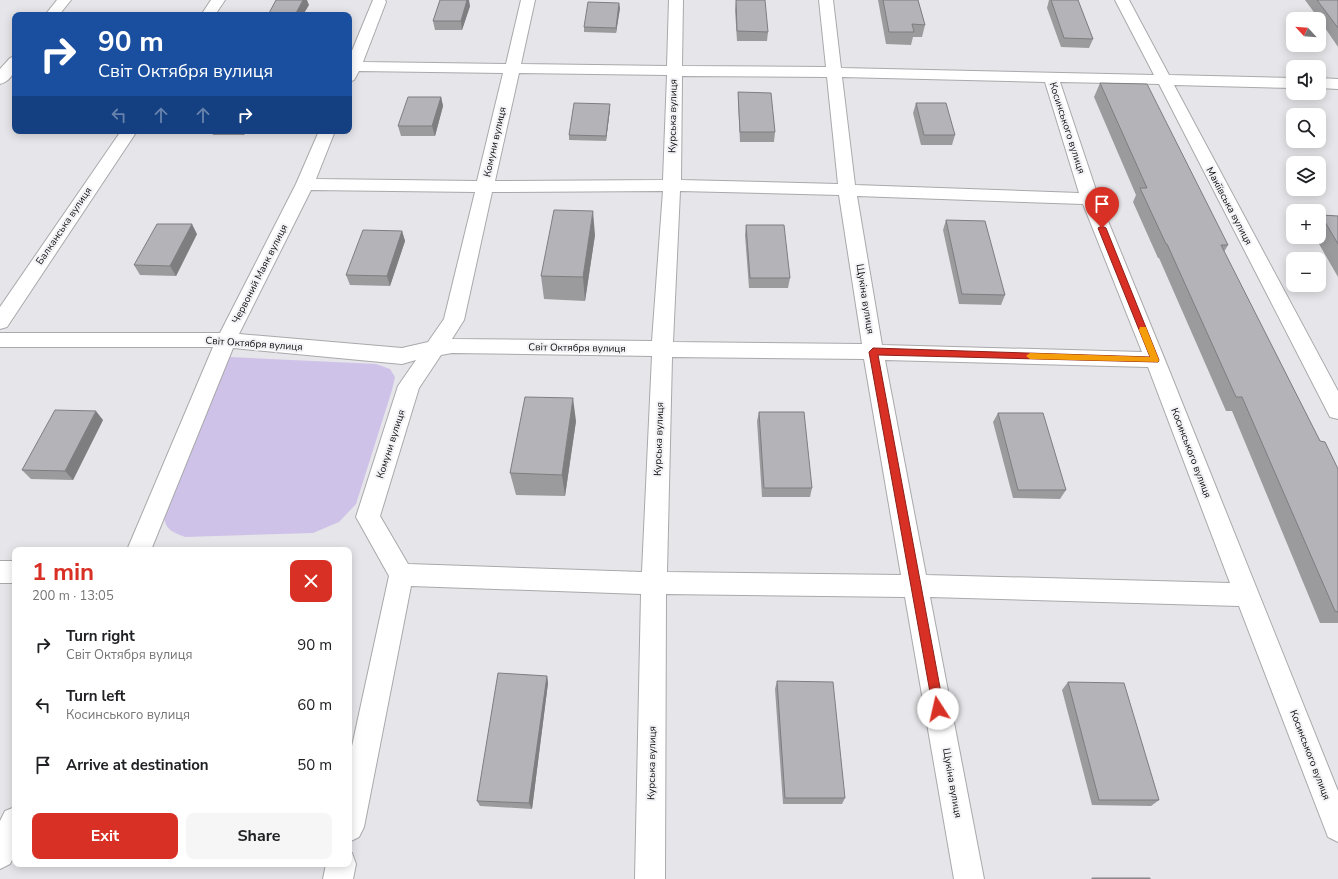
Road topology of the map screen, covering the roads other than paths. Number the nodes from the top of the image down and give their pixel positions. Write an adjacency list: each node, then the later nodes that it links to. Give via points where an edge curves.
1 (64, 0): 8 (street)
2 (218, 0): 9 (street)
3 (528, 0): 12 (street, Комуни вулиця)
4 (676, 0): 14 (street, Курська вулиця)
5 (826, 0): 15 (street, Щукіна вулиця)
6 (1122, 0): 18 (street, Макіївська вулиця)
7 (379, 2): 11 (street)
8 (54, 12)
9 (210, 12)
10 (11, 61): 17 (street)
11 (352, 68)
12 (513, 68): 13 (street); 14 (street); 26 (street, Комуни вулиця)
13 (352, 70)
14 (674, 71): 15 (street); 25 (street, Курська вулиця)
15 (834, 72): 16 (street); 27 (street, Щукіна вулиця)
16 (1051, 78): 18 (street); 28 (street, Косинського вулиця)
17 (0, 79)
18 (1163, 81): 19 (street); 36 (street, Макіївська вулиця)
19 (1286, 83)
20 (1326, 83): 21 (street)
21 (1338, 84)
22 (127, 134): 29 (street, Балканська вулиця)
23 (326, 134): 24 (street, Червоний Маяк вулиця)
24 (305, 184): 26 (street); 31 (street, Червоний Маяк вулиця)
25 (672, 186): 26 (street); 27 (street); 33 (street, Курська вулиця)
26 (484, 187): 32 (street, Комуни вулиця, via 454,320)
27 (847, 190): 28 (street); 34 (street, Щукіна вулиця)
28 (1090, 199): 35 (street, Косинського вулиця)
29 (0, 322)
30 (0, 340): 31 (street, Світ Октября вулиця)
31 (226, 340): 32 (street, Світ Октября вулиця, via 402,356); 37 (street, Червоний Маяк вулиця)
32 (434, 348): 33 (street, Світ Октября вулиця, via 452,346); 40 (street, Комуни вулиця, via 409,386 368,517)
33 (662, 349): 34 (street, Світ Октября вулиця); 41 (street, Курська вулиця)
34 (873, 352): 35 (street, Світ Октября вулиця); 42 (street, Щукіна вулиця)
35 (1155, 360): 43 (street, Косинського вулиця)
36 (1338, 411)
37 (140, 547)
38 (0, 572): 39 (street)
39 (12, 572)
40 (401, 575): 41 (street); 44 (street)
41 (654, 583): 42 (street); 50 (street, Курська вулиця)
42 (916, 586): 43 (street); 51 (street, Щукіна вулиця)
43 (1247, 595): 45 (street, Косинського вулиця)
44 (352, 812)
45 (1338, 827)
46 (12, 828): 47 (street)
47 (0, 854)
48 (340, 867): 49 (street)
49 (338, 879)
50 (650, 879)
51 (969, 879)

